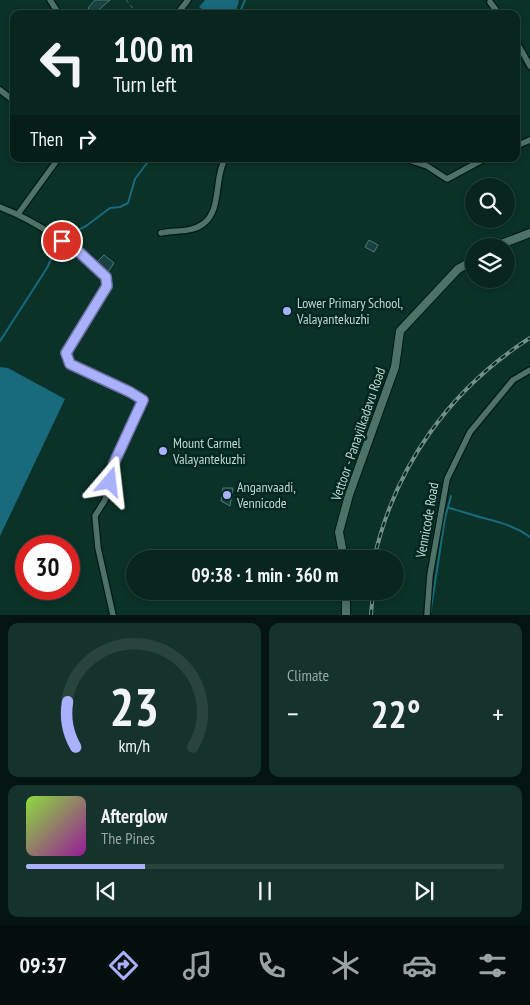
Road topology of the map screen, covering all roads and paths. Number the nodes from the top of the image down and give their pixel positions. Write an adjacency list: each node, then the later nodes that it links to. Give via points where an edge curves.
1 (126, 0): 4 (path)
2 (188, 0): 5 (street)
3 (490, 2): 6 (street)
4 (134, 10)
5 (180, 10)
6 (496, 10)
7 (520, 48): 8 (street)
8 (530, 66)
9 (0, 90): 10 (street)
10 (10, 98)
11 (56, 162): 16 (street)
12 (223, 162): 18 (street, via 215,205 204,224)
13 (415, 162): 14 (street, via 447,179)
14 (478, 162)
15 (0, 207): 16 (street)
16 (18, 214): 24 (street, via 78,251 106,277 107,286 66,353 70,364 143,400 114,463 105,500 95,516 98,548)
17 (530, 232): 19 (main road)
18 (161, 233)
19 (515, 238)
20 (465, 265): 22 (main road, Vettoor - Panayilkadavu Road, via 400,331 395,367 339,532)
21 (530, 370): 26 (street, Vennicode Road, via 513,380 470,432 447,479)
22 (342, 550)
23 (346, 600): 25 (main road)
24 (113, 615)
25 (346, 615)
26 (426, 615)

